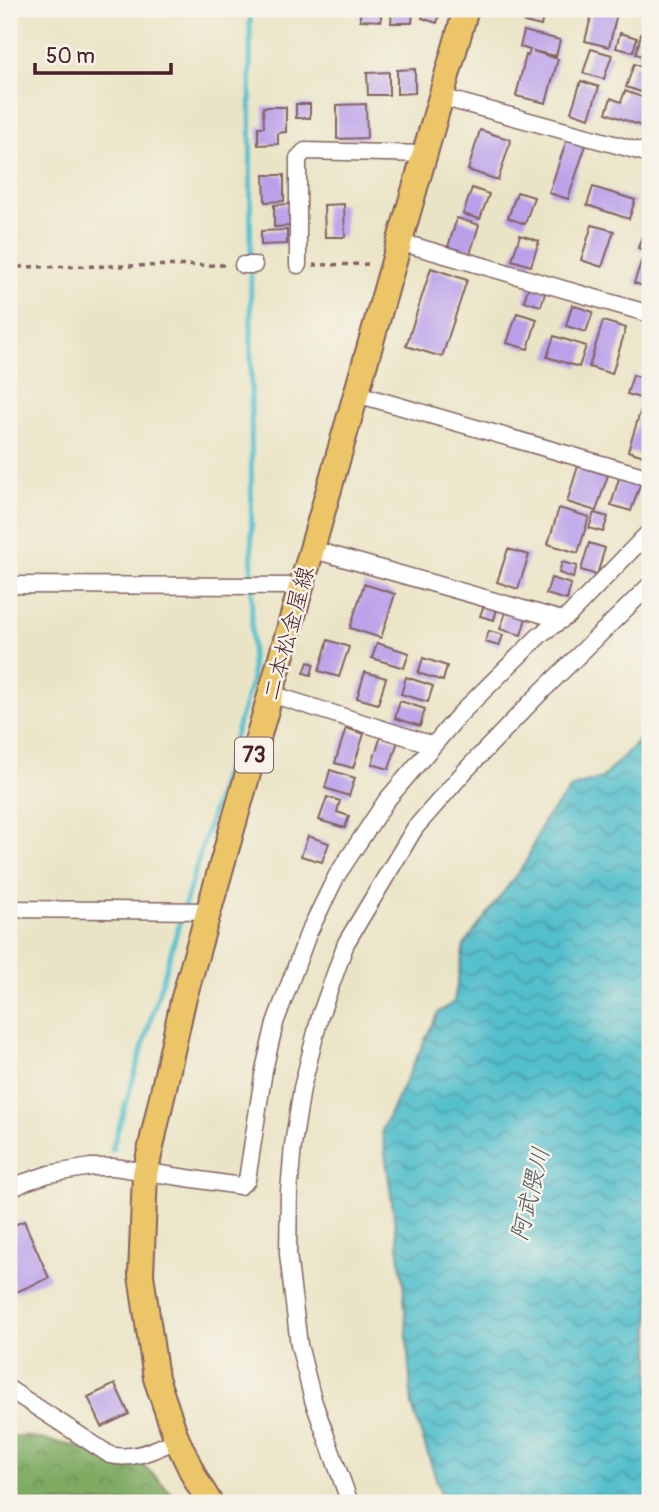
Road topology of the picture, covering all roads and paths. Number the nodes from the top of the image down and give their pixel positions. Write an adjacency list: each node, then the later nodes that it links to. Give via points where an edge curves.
1 (466, 9): 2 (main road, 二本松金屋線 / 73)
2 (441, 97): 3 (main road, 二本松金屋線 / 73); 4 (street)
3 (425, 154): 5 (main road, 二本松金屋線 / 73); 7 (street, via 305,151 298,158)
4 (650, 154)
5 (397, 253): 7 (path); 9 (street); 10 (main road, 二本松金屋線 / 73)
6 (249, 265): 8 (path)
7 (298, 265)
8 (9, 267)
9 (650, 314)
10 (357, 394): 11 (street); 13 (main road, 二本松金屋線 / 73)
11 (650, 478)
12 (650, 531): 17 (street)
13 (311, 549): 16 (main road, 二本松金屋線 / 73); 17 (street)
14 (9, 585): 16 (street)
15 (650, 585): 27 (street, via 538,695 415,828 346,943 320,1016 293,1145 288,1254 299,1345 313,1401)
16 (300, 586): 18 (main road, 二本松金屋線 / 73)
17 (562, 620): 19 (street, via 541,634)
18 (271, 694): 19 (street); 21 (main road, 二本松金屋線 / 73)
19 (433, 745): 22 (street, via 386,801 337,875 308,934 275,1023 247,1180 240,1185)
20 (9, 909): 21 (street)
21 (195, 910): 22 (main road, 二本松金屋線 / 73, via 183,1001)
22 (145, 1174): 23 (street, via 91,1167 49,1174); 25 (main road, 二本松金屋線 / 73, via 143,1287 156,1378)
23 (9, 1189)
24 (9, 1389): 25 (street, via 110,1455 139,1455)
25 (177, 1440): 26 (main road, 二本松金屋線 / 73)
26 (210, 1503)
27 (350, 1503)

